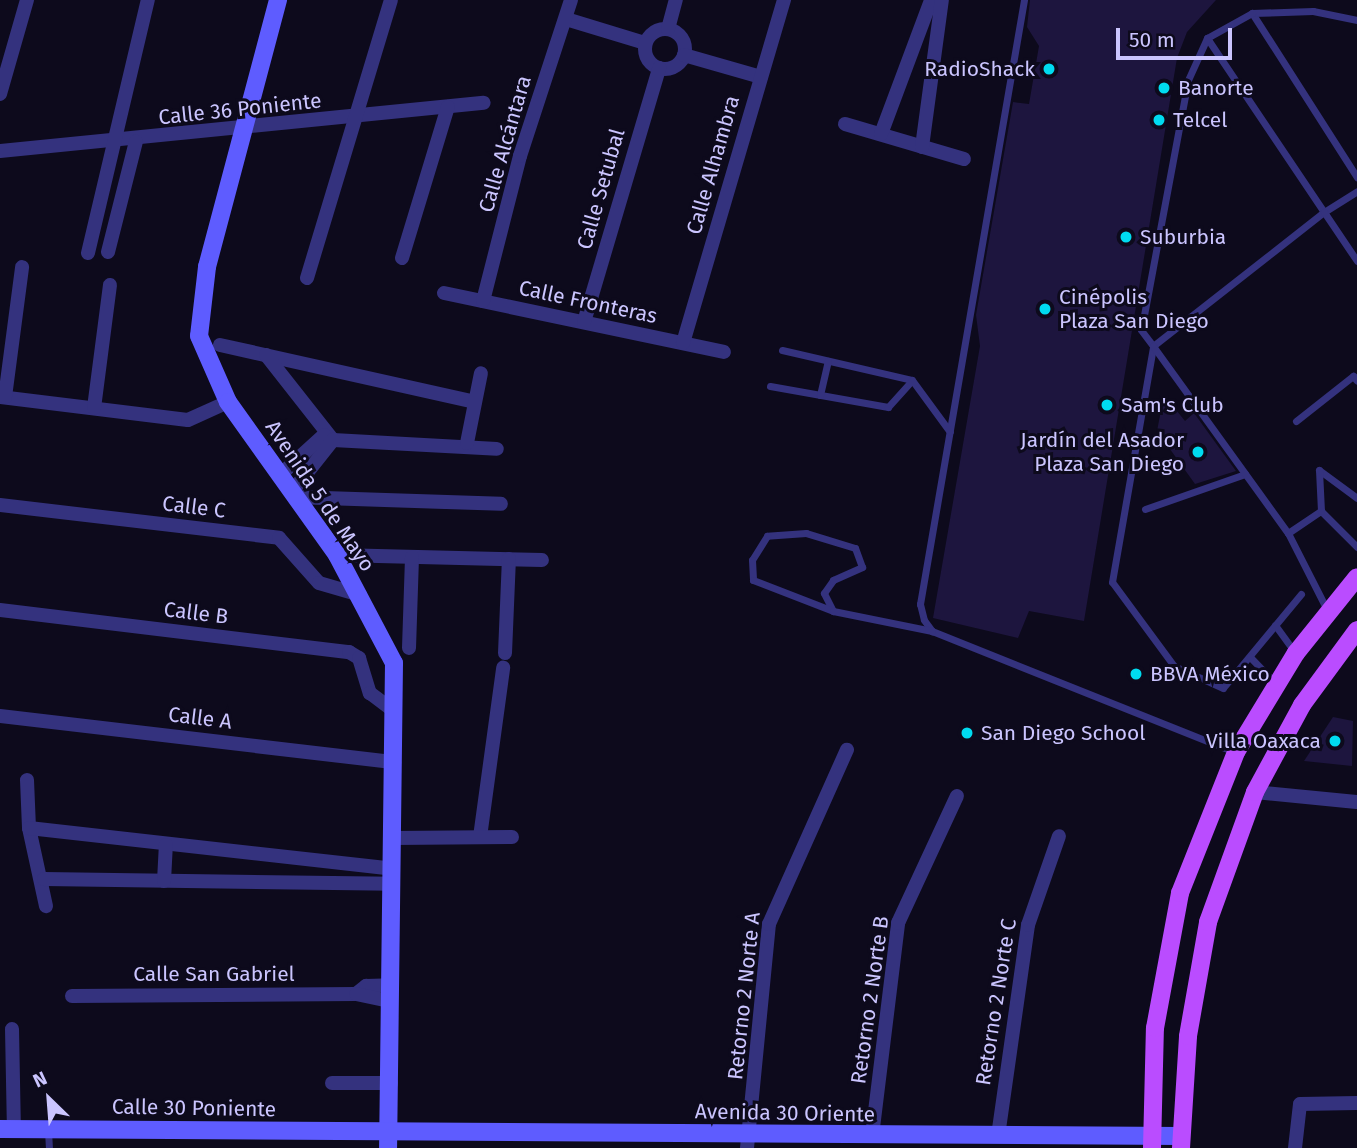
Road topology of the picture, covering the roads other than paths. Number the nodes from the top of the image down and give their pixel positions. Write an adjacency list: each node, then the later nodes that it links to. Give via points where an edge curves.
1 (27, 0): 20 (street)
2 (148, 0): 28 (street, via 115,130)
3 (278, 0): 25 (street, Avenida 5 de Mayo)
4 (391, 0): 23 (street)
5 (571, 0): 12 (street, Calle Alcántara)
6 (676, 0): 14 (street)
7 (784, 0): 19 (street, Calle Alhambra)
8 (931, 0): 26 (street)
9 (942, 0): 29 (street)
10 (1024, 0): 62 (lane)
11 (1252, 13): 13 (lane, via 1313,11); 15 (lane); 32 (lane)
12 (566, 19): 16 (street); 43 (street, Calle Alcántara, via 520,156)
13 (1357, 20)
14 (668, 29): 16 (street, via 652,32); 17 (street, via 684,43)
15 (1207, 38): 34 (lane); 47 (lane, via 1188,80 1163,192 1140,330)
16 (645, 43): 18 (street, via 645,56)
17 (684, 55): 18 (street, via 677,66); 19 (street)
18 (659, 68): 44 (street, Calle Setubal)
19 (761, 77): 45 (street, Calle Alhambra)
20 (0, 94)
21 (484, 103): 22 (street, Calle 36 Poniente)
22 (449, 107): 23 (street, Calle 36 Poniente); 37 (street)
23 (357, 117): 25 (street, Calle 36 Poniente); 40 (street)
24 (845, 124): 26 (street)
25 (242, 129): 27 (street, Calle 36 Poniente); 59 (street, Avenida 5 de Mayo, via 197,309 203,348)
26 (881, 134): 29 (street)
27 (136, 141): 28 (street, Calle 36 Poniente); 35 (street)
28 (118, 143): 30 (street, Calle 36 Poniente); 36 (street)
29 (922, 147): 31 (street)
30 (0, 151)
31 (964, 159)
32 (1357, 177)
33 (1357, 191): 34 (lane)
34 (1324, 212): 38 (lane); 47 (lane)
35 (108, 252)
36 (88, 253)
37 (402, 258)
38 (1357, 261)
39 (22, 267): 57 (street)
40 (307, 278)
41 (110, 285): 60 (street)
42 (444, 293): 43 (street, Calle Fronteras)
43 (483, 302): 44 (street, Calle Fronteras)
44 (584, 322): 45 (street, Calle Fronteras)
45 (683, 343): 49 (street, Calle Fronteras)
46 (220, 345): 50 (street)
47 (1153, 346): 66 (lane); 92 (lane, via 1112,582 1174,666 1223,688)
48 (782, 350): 51 (lane)
49 (724, 352)
50 (266, 355): 58 (street); 63 (street)
51 (828, 361): 53 (lane); 56 (lane)
52 (481, 373): 58 (street)
53 (912, 380): 56 (lane, via 888,407); 62 (lane)
54 (1357, 381): 61 (lane, via 1353,376)
55 (770, 386): 56 (lane)
56 (820, 395)
57 (2, 397): 60 (street)
58 (475, 401): 64 (street)
59 (228, 402): 60 (street, via 188,420); 67 (street, Avenida 5 de Mayo)
60 (94, 408)
61 (1296, 421)
62 (950, 433): 88 (lane, via 920,604)
63 (328, 437): 64 (street); 67 (street); 68 (street)
64 (467, 443): 65 (street)
65 (496, 449)
66 (1245, 474): 72 (lane); 74 (lane)
67 (279, 475): 68 (street, Avenida 5 de Mayo)
68 (293, 495): 70 (street); 76 (street, Avenida 5 de Mayo)
69 (1357, 498): 73 (lane, via 1320,470)
70 (501, 504)
71 (0, 505): 82 (street, Calle C, via 279,538 319,583)
72 (1146, 509)
73 (1321, 511): 74 (lane); 75 (lane)
74 (1288, 533): 85 (lane)
75 (1357, 547)
76 (337, 555): 77 (street); 82 (street, Avenida 5 de Mayo)
77 (412, 557): 78 (street); 89 (street)
78 (509, 559): 79 (street); 90 (street)
79 (542, 560)
80 (1357, 577): 85 (main road)
81 (1301, 594): 86 (lane)
82 (360, 595): 95 (street, Avenida 5 de Mayo, via 394,663)
83 (0, 610): 95 (street, Calle B, via 349,653 359,658 367,683)
84 (833, 611): 84 (lane, via 753,580 752,560 767,536 806,533 855,548 862,567 833,580 824,593); 88 (lane)
85 (1327, 611): 91 (main road)
86 (1275, 625): 91 (lane); 92 (lane)
87 (1357, 630): 101 (main road, via 1302,705)
88 (932, 631): 98 (lane)
89 (409, 648)
90 (505, 653)
91 (1296, 653): 94 (main road)
92 (1250, 657): 94 (lane)
93 (503, 668): 106 (street)
94 (1275, 684): 98 (main road)
95 (395, 712): 99 (street, Avenida 5 de Mayo)
96 (0, 716): 99 (street, Calle A)
97 (847, 750): 126 (street, Retorno 2 Norte A, via 769,924)
98 (1236, 752): 128 (main road, via 1180,893 1155,1028)
99 (394, 762): 108 (street, Avenida 5 de Mayo)
100 (27, 780): 104 (street)
101 (1255, 792): 103 (street); 127 (main road, via 1208,922 1188,1036)
102 (957, 796): 123 (street, Retorno 2 Norte B, via 898,923)
103 (1357, 802)
104 (29, 828): 109 (street); 111 (street)
105 (1059, 836): 124 (street, Retorno 2 Norte C, via 1028,925)
106 (480, 837): 107 (street); 108 (street)
107 (512, 837)
108 (394, 838): 110 (street, Avenida 5 de Mayo)
109 (166, 845): 110 (street); 112 (street)
110 (392, 876): 112 (street); 114 (street, Avenida 5 de Mayo)
111 (44, 879): 112 (street); 113 (street)
112 (164, 881)
113 (46, 906)
114 (390, 993): 115 (street, Calle San Gabriel); 119 (street, Avenida 5 de Mayo)
115 (72, 996)
116 (12, 1029): 117 (street)
117 (7, 1080): 121 (street)
118 (332, 1083): 119 (street)
119 (391, 1083): 125 (street, Avenida 5 de Mayo)
120 (1357, 1103): 130 (street, via 1300,1104)
121 (7, 1129): 122 (street, Calle 30 Poniente)
122 (48, 1129): 125 (street, Calle 30 Poniente); 129 (lane)
123 (872, 1136): 124 (street, Avenida 30 Oriente); 126 (street, Avenida 30 Oriente)
124 (998, 1136): 128 (street, Avenida 30 Oriente)
125 (388, 1140): 126 (street, Avenida 30 Oriente)
126 (747, 1141)
127 (1181, 1142): 128 (street, Avenida 30 Oriente)
128 (1151, 1143)
129 (49, 1148)
130 (1295, 1148)

